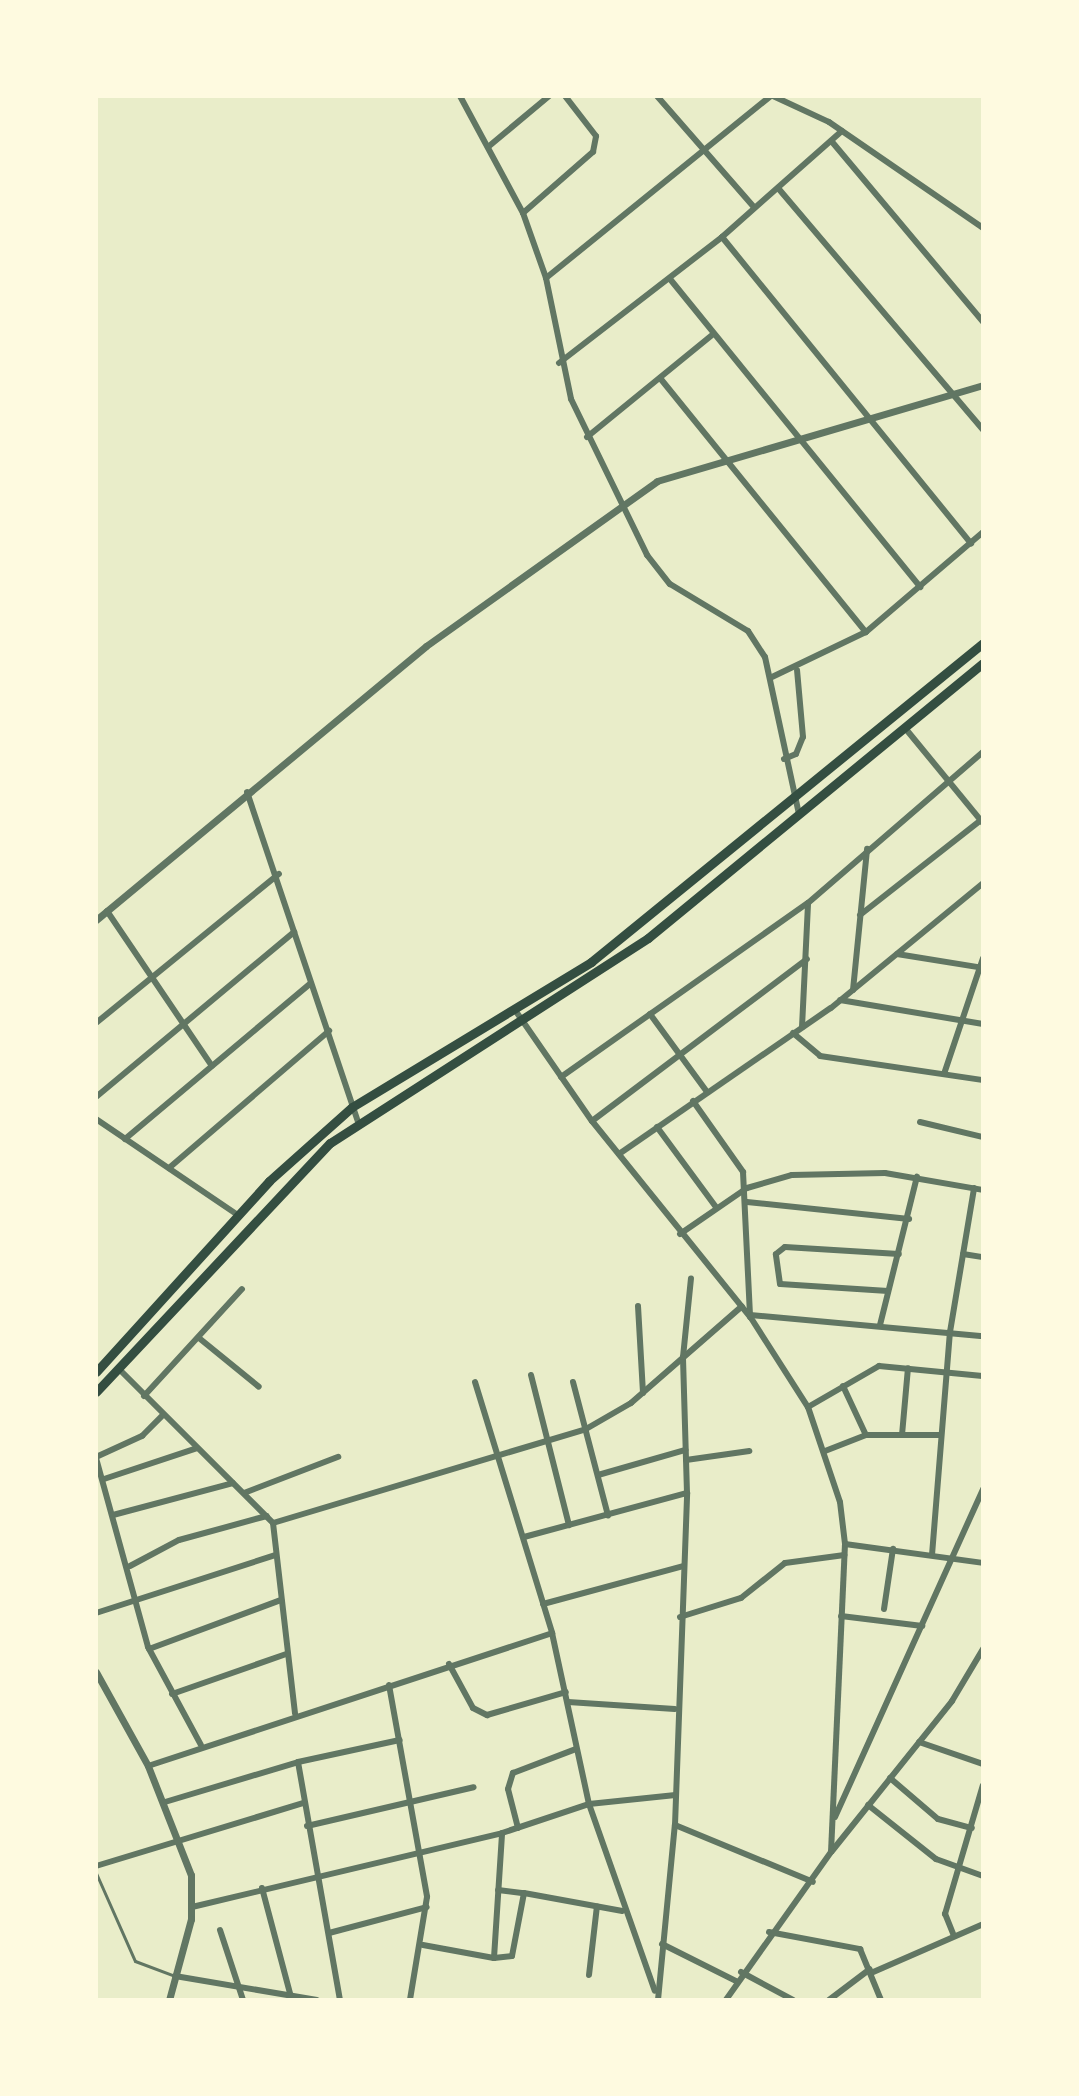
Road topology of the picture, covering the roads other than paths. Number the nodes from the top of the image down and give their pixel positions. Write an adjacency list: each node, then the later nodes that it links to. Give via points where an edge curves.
1 (460, 96): 8 (street)
2 (549, 96): 8 (street)
3 (565, 96): 12 (street, via 596,136 593,152)
4 (657, 96): 9 (street)
5 (772, 96): 6 (street); 9 (street)
6 (842, 131): 7 (street); 13 (street)
7 (833, 143): 10 (street); 17 (street)
8 (488, 147): 12 (street)
9 (707, 151): 11 (street); 15 (street)
10 (778, 188): 11 (street); 22 (street)
11 (754, 207): 14 (street)
12 (523, 213): 15 (street)
13 (983, 228)
14 (722, 237): 16 (street); 23 (street)
15 (546, 278): 19 (street)
16 (670, 279): 18 (street); 19 (street)
17 (983, 322)
18 (712, 335): 20 (street); 25 (street)
19 (559, 363): 26 (street)
20 (660, 378): 26 (street); 27 (street)
21 (983, 385): 22 (street)
22 (951, 394): 23 (street); 24 (street)
23 (874, 415): 25 (street); 30 (street)
24 (983, 430)
25 (797, 436): 27 (street); 31 (street)
26 (587, 437): 28 (street)
27 (726, 456): 28 (street, via 680,469); 32 (street)
28 (621, 504): 36 (street, via 656,570 748,631); 41 (street, via 426,646)
29 (983, 532): 30 (street)
30 (971, 543): 31 (street)
31 (920, 587): 32 (street)
32 (866, 632): 35 (street)
33 (983, 643): 42 (main road)
34 (983, 663): 37 (main road)
35 (797, 670): 36 (street); 39 (street, via 803,737 796,754)
36 (772, 677): 39 (street)
37 (905, 728): 40 (street); 43 (main road)
38 (983, 752): 40 (street)
39 (784, 759): 42 (street)
40 (946, 782): 44 (street); 45 (street)
41 (247, 792): 46 (street); 49 (street)
42 (794, 800): 43 (street); 61 (main road, via 591,962)
43 (799, 815): 65 (main road, via 648,938)
44 (982, 822): 50 (street)
45 (867, 849): 48 (street); 50 (street)
46 (279, 874): 52 (street); 57 (street)
47 (983, 883): 53 (street)
48 (808, 903): 55 (street); 62 (street)
49 (107, 911): 51 (street); 57 (street)
50 (860, 915): 59 (street)
51 (96, 920)
52 (294, 932): 58 (street); 67 (street)
53 (897, 954): 56 (street); 59 (street)
54 (983, 958): 56 (street)
55 (807, 959): 68 (street); 71 (street)
56 (981, 968): 63 (street)
57 (150, 978): 64 (street); 67 (street)
58 (310, 984): 69 (street); 72 (street)
59 (853, 990): 60 (street)
60 (840, 1000): 63 (street); 68 (street)
61 (515, 1010): 65 (street); 79 (main road)
62 (650, 1014): 71 (street); 74 (street)
63 (962, 1019): 66 (street); 73 (street)
64 (96, 1023)
65 (522, 1024): 74 (street); 81 (main road)
66 (983, 1024)
67 (184, 1027): 72 (street); 77 (street)
68 (802, 1027): 70 (street)
69 (329, 1031): 79 (street); 88 (street)
70 (793, 1033): 73 (street, via 820,1056); 76 (street)
71 (679, 1056): 76 (street); 82 (street)
72 (212, 1066): 86 (street)
73 (944, 1074): 75 (street)
74 (561, 1077): 82 (street)
75 (983, 1080)
76 (707, 1092): 78 (street)
77 (96, 1097)
78 (693, 1101): 84 (street); 90 (street, via 738,1162)
79 (352, 1107): 81 (street); 95 (main road)
80 (96, 1119): 86 (street)
81 (358, 1121): 113 (main road, via 245,1226)
82 (592, 1121): 87 (street)
83 (920, 1122): 85 (street)
84 (657, 1127): 87 (street); 94 (street)
85 (983, 1137)
86 (125, 1139): 88 (street)
87 (619, 1154): 97 (street)
88 (169, 1168): 95 (street)
89 (917, 1177): 90 (street, via 848,1170); 91 (street); 96 (street)
90 (747, 1188): 93 (street); 94 (street)
91 (974, 1188): 92 (street); 99 (street)
92 (983, 1190)
93 (747, 1202): 96 (street); 106 (street)
94 (716, 1207): 97 (street)
95 (238, 1215): 114 (main road)
96 (909, 1219): 98 (street)
97 (680, 1234): 105 (street)
98 (899, 1254): 103 (street); 103 (street, via 785,1247 776,1254 780,1284)
99 (963, 1254): 100 (street); 108 (street)
100 (983, 1257)
101 (691, 1278): 111 (street)
102 (242, 1289): 110 (street)
103 (888, 1291): 107 (street)
104 (638, 1306): 123 (street)
105 (742, 1306): 106 (street); 111 (street)
106 (750, 1316): 107 (street); 125 (street)
107 (880, 1325): 108 (street)
108 (950, 1332): 109 (street); 115 (street)
109 (983, 1336)
110 (199, 1338): 121 (street); 124 (street)
111 (683, 1357): 123 (street); 133 (street)
112 (908, 1368): 115 (street); 120 (street, via 879,1366); 129 (street)
113 (119, 1369): 122 (main road); 124 (street)
114 (96, 1372)
115 (946, 1372): 117 (street); 130 (street)
116 (531, 1375): 131 (street)
117 (983, 1376)
118 (475, 1382): 139 (street)
119 (573, 1382): 127 (street)
120 (843, 1386): 125 (street); 128 (street)
121 (259, 1387)
122 (96, 1392)
123 (643, 1393): 127 (street)
124 (144, 1396): 126 (street)
125 (808, 1407): 135 (street)
126 (162, 1416): 132 (street); 137 (street, via 142,1436)
127 (586, 1429): 131 (street); 140 (street)
128 (866, 1435): 129 (street); 135 (street)
129 (902, 1435): 130 (street)
130 (941, 1435): 156 (street)
131 (547, 1444): 139 (street); 150 (street)
132 (197, 1448): 141 (street); 142 (street)
133 (685, 1450): 138 (street); 140 (street)
134 (749, 1451): 138 (street)
135 (825, 1451): 152 (street)
136 (338, 1457): 144 (street)
137 (96, 1458): 141 (street)
138 (686, 1460): 145 (street)
139 (496, 1462): 149 (street); 151 (street)
140 (598, 1475): 147 (street)
141 (104, 1479): 146 (street)
142 (233, 1483): 144 (street); 146 (street)
143 (983, 1489): 157 (street)
144 (244, 1493): 148 (street)
145 (687, 1493): 147 (street); 160 (street)
146 (113, 1515): 159 (street)
147 (608, 1515): 150 (street)
148 (267, 1516): 149 (street); 159 (street, via 179,1540)
149 (273, 1523): 154 (street)
150 (569, 1525): 151 (street)
151 (524, 1537): 163 (street)
152 (845, 1544): 153 (street); 155 (street)
153 (893, 1549): 156 (street); 164 (street)
154 (276, 1555): 161 (street); 162 (street)
155 (844, 1555): 166 (street); 167 (street, via 785,1563 741,1598)
156 (932, 1555): 157 (street)
157 (953, 1557): 158 (street); 168 (street)
158 (983, 1563)
159 (130, 1566): 161 (street)
160 (684, 1566): 163 (street); 167 (street)
161 (139, 1597): 165 (street); 170 (street)
162 (281, 1600): 170 (street); 172 (street)
163 (543, 1604): 169 (street)
164 (884, 1609)
165 (96, 1613)
166 (841, 1616): 168 (street); 197 (street)
167 (680, 1617): 179 (street)
168 (922, 1626): 197 (street)
169 (552, 1633): 173 (street); 176 (street)
170 (149, 1649): 177 (street)
171 (983, 1649): 182 (street)
172 (286, 1654): 177 (street); 180 (street)
173 (449, 1664): 175 (street); 176 (street, via 473,1708 487,1715)
174 (96, 1672): 187 (street)
175 (389, 1685): 180 (street); 181 (street)
176 (566, 1692): 178 (street)
177 (172, 1694): 183 (street)
178 (568, 1702): 179 (street); 184 (street)
179 (675, 1709): 191 (street)
180 (295, 1714): 183 (street)
181 (400, 1740): 185 (street); 194 (street)
182 (919, 1742): 186 (street); 188 (street)
183 (201, 1745): 187 (street)
184 (576, 1749): 195 (street); 200 (street, via 513,1773 508,1789)
185 (298, 1762): 192 (street); 193 (street)
186 (983, 1764)
187 (148, 1766): 192 (street)
188 (890, 1778): 196 (street); 201 (street, via 938,1819)
189 (983, 1785): 201 (street)
190 (474, 1787): 194 (street)
191 (676, 1795): 195 (street); 198 (street)
192 (165, 1802): 203 (street)
193 (304, 1803): 199 (street); 203 (street)
194 (411, 1803): 199 (street); 205 (street)
195 (589, 1804): 200 (street); 218 (street)
196 (868, 1805): 204 (street); 207 (street, via 936,1859)
197 (832, 1823): 204 (street)
198 (675, 1825): 211 (street); 224 (street)
199 (307, 1826): 210 (street)
200 (518, 1828): 202 (street)
201 (972, 1828): 207 (street)
202 (502, 1833): 205 (street); 213 (street)
203 (180, 1840): 206 (street); 216 (street)
204 (831, 1852): 211 (street)
205 (421, 1857): 210 (street); 217 (street)
206 (96, 1866)
207 (961, 1867): 209 (street); 223 (street, via 945,1914)
208 (96, 1873): 230 (lane, via 135,1961)
209 (983, 1876)
210 (317, 1877): 212 (street); 222 (street)
211 (813, 1882): 221 (street)
212 (262, 1888): 216 (street); 234 (street)
213 (498, 1890): 214 (street); 226 (street)
214 (524, 1893): 215 (street); 226 (street, via 512,1956)
215 (597, 1906): 218 (street); 229 (street)
216 (192, 1907): 230 (street)
217 (427, 1907): 222 (street); 225 (street)
218 (622, 1911): 233 (street)
219 (983, 1924): 223 (street)
220 (220, 1930): 232 (street)
221 (769, 1932): 227 (street, via 854,1947); 228 (street)
222 (329, 1933): 238 (street)
223 (954, 1936): 227 (street)
224 (662, 1944): 231 (street); 233 (street)
225 (423, 1945): 226 (street); 239 (street)
226 (494, 1958)
227 (871, 1971): 243 (street); 244 (street)
228 (741, 1972): 231 (street); 242 (street)
229 (589, 1975)
230 (175, 1976): 232 (street); 235 (street)
231 (736, 1981): 241 (street)
232 (238, 1987): 234 (street); 236 (street)
233 (655, 1991): 240 (street)
234 (291, 1998): 237 (street)
235 (169, 2000)
236 (243, 2000)
237 (317, 2000)
238 (340, 2000)
239 (410, 2000)
240 (658, 2000)
241 (726, 2000)
242 (793, 2000)
243 (829, 2000)
244 (881, 2000)

